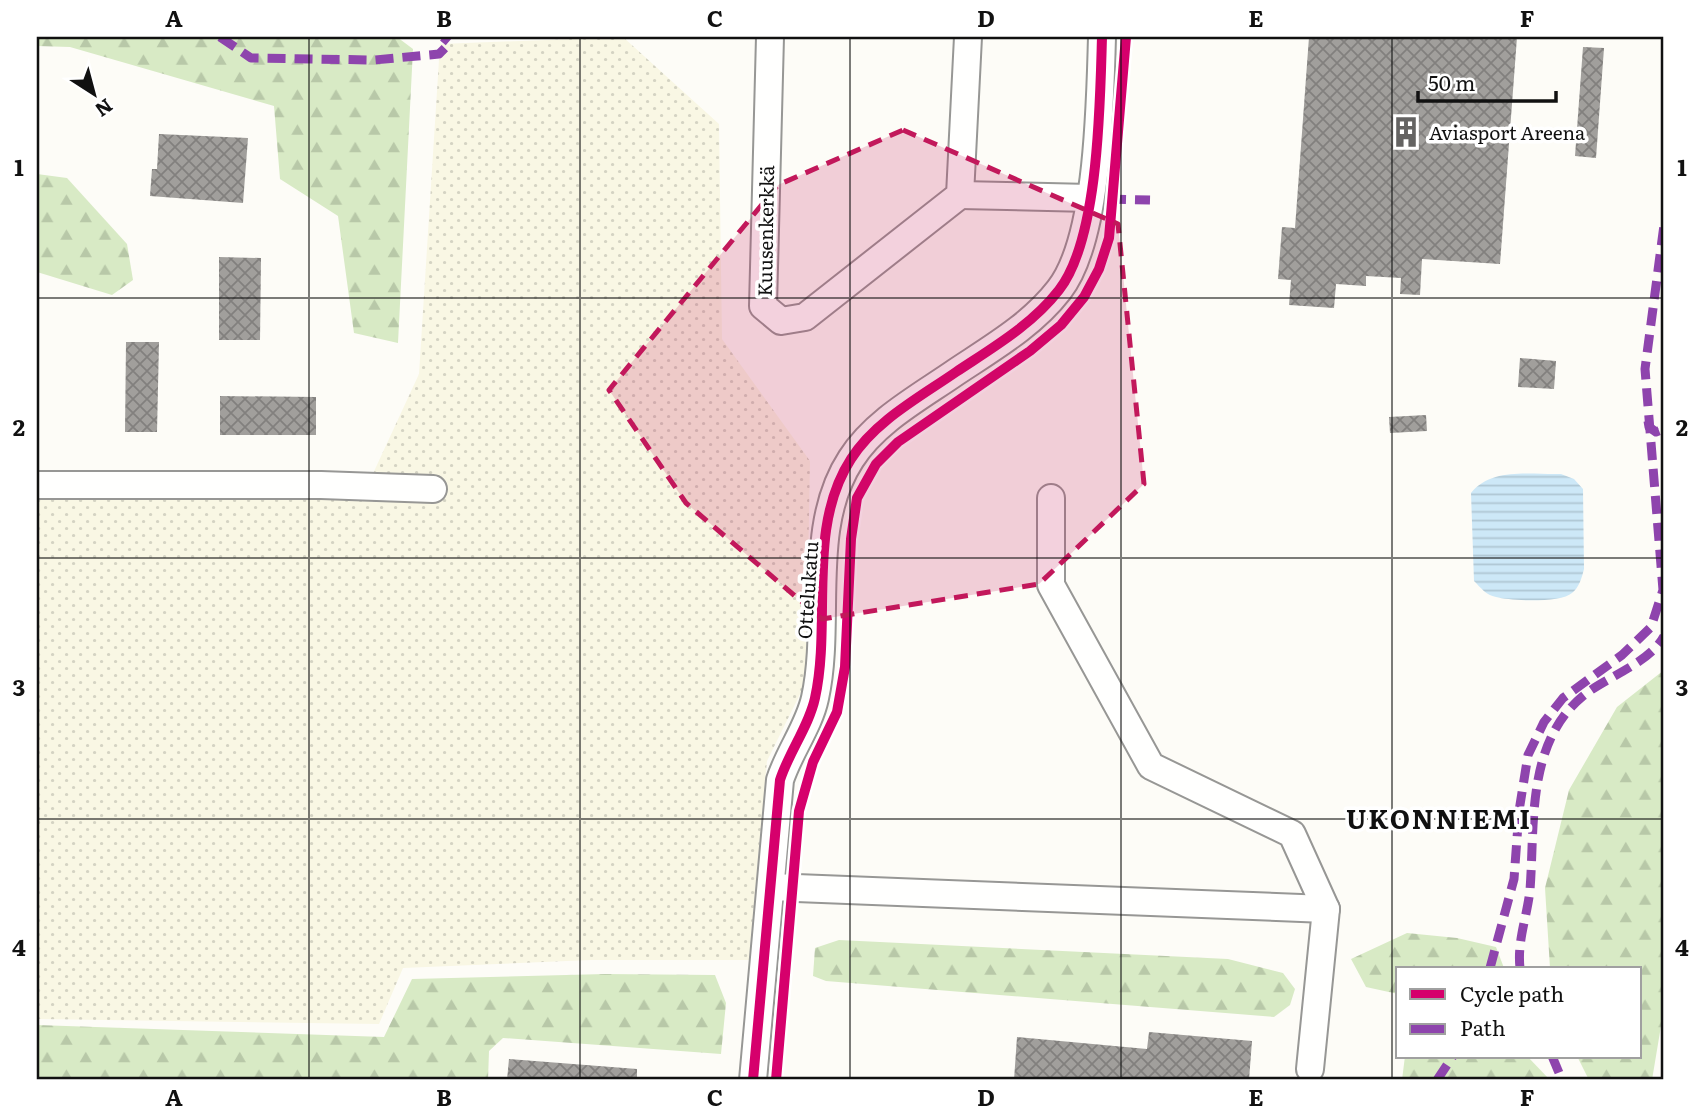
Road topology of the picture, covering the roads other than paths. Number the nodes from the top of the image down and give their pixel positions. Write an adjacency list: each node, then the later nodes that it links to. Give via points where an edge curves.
1 (770, 37): 4 (street, Kuusenkerkkä, via 764,306 772,314 781,321 805,317)
2 (968, 37): 4 (street)
3 (1102, 37): 5 (street, Ottelukatu)
4 (960, 195): 5 (street)
5 (1090, 198): 9 (street, Ottelukatu, via 1079,251 1061,288 1039,312 876,428 850,459 834,497 824,554 815,700 780,780)
6 (37, 485): 7 (street)
7 (433, 489)
8 (1051, 498): 10 (street, via 1051,585 1152,766 1292,834)
9 (771, 887): 10 (street); 12 (street, Ottelukatu)
10 (1326, 909): 11 (street)
11 (1310, 1069)
12 (753, 1080)

